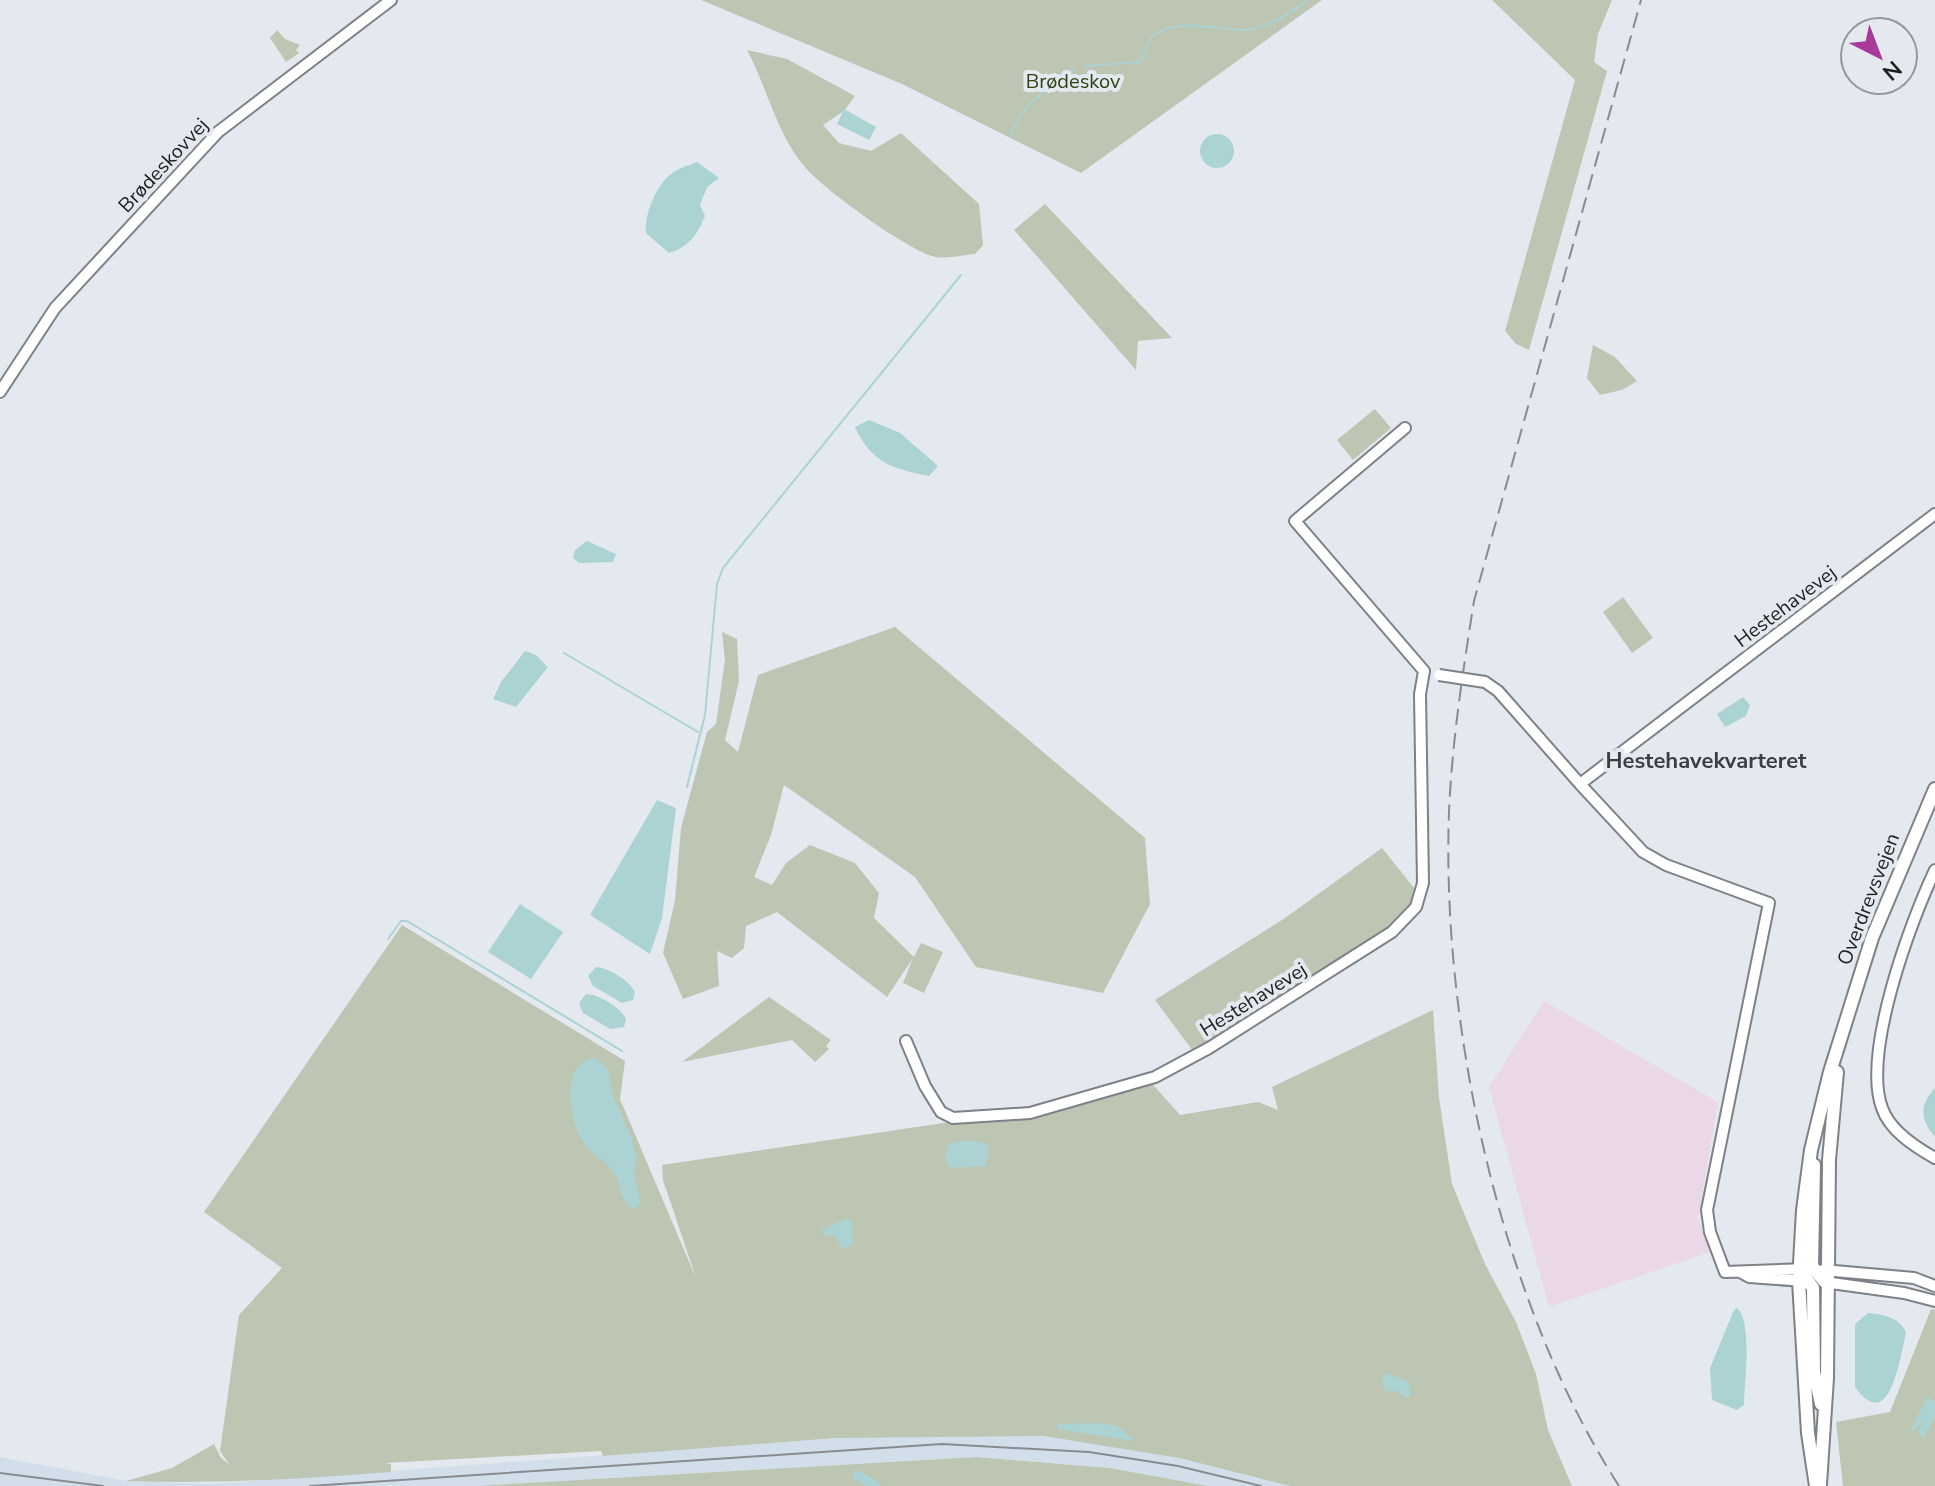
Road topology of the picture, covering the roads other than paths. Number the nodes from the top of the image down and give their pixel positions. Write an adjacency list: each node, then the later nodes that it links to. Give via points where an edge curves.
1 (391, 0): 2 (street, Brødeskovvej, via 218,132 55,308)
2 (0, 392)
3 (1405, 428): 5 (street, via 1295,521)
4 (1935, 514): 6 (street, Hestehavevej)
5 (1424, 671): 6 (street, bridge, via 1485,682 1498,691); 10 (street, Hestehavevej, via 1423,883 1416,907 1392,932 1155,1077 1030,1113 953,1118 941,1112)
6 (1580, 784): 12 (street, via 1643,852 1769,903 1707,1210 1725,1272)
7 (1935, 789): 9 (main road, Overdrevsvejen, via 1872,938)
8 (1935, 870): 11 (street, via 1893,984 1877,1059 1882,1109 1896,1130)
9 (1846, 1025): 12 (main road, Overdrevsvejen); 12 (main road, Overdrevsvejen, via 1811,1150 1816,1182)
10 (906, 1041)
11 (1935, 1158)
12 (1813, 1276): 13 (street, via 1914,1278); 14 (street); 15 (main road, Overdrevsvejen, via 1824,1415); 15 (main road, Overdrevsvejen, via 1808,1433)
13 (1935, 1286)
14 (1935, 1301)
15 (1818, 1486)

